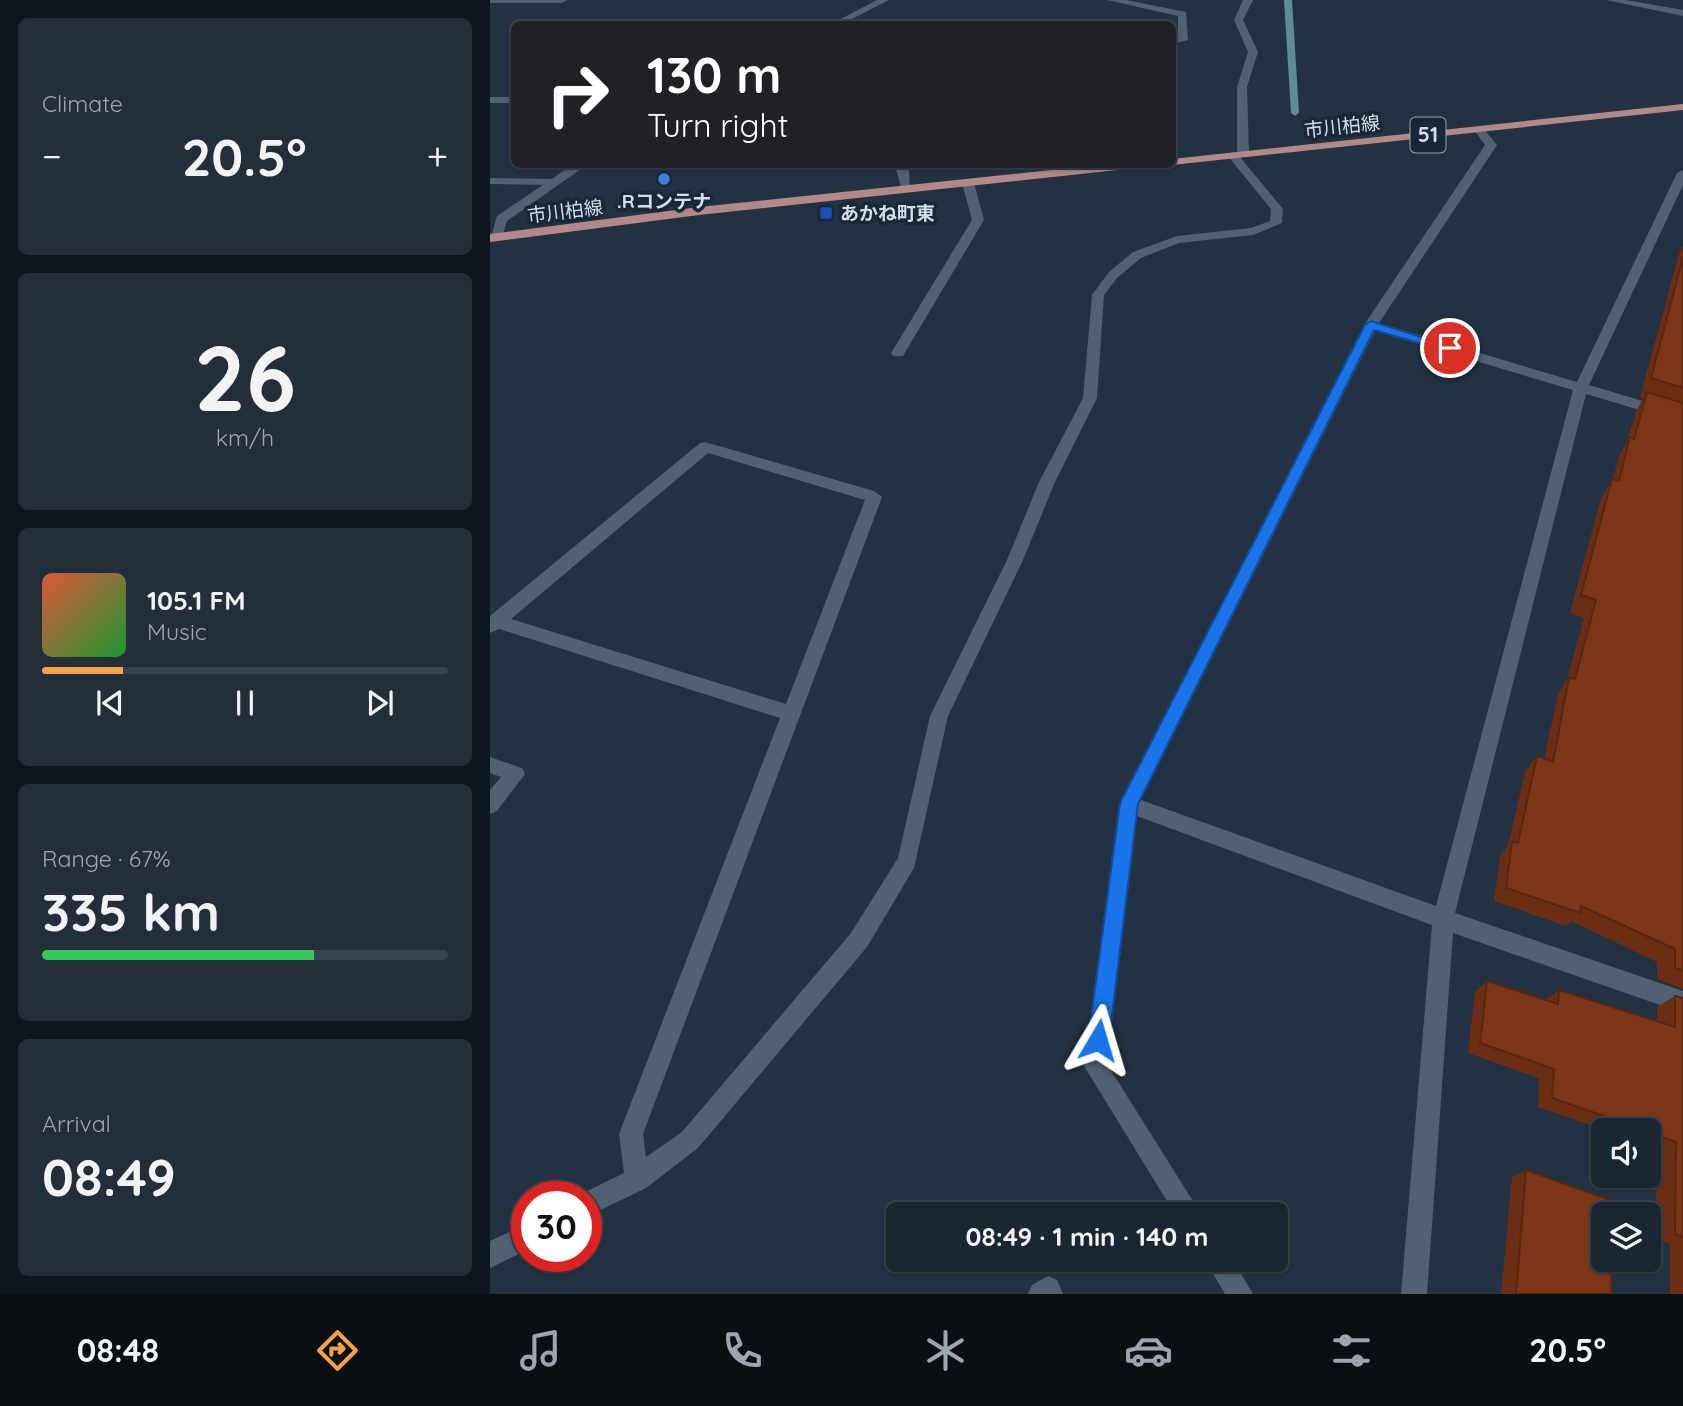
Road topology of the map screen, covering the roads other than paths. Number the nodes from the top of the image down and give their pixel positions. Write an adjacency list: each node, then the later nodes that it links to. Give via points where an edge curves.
1 (490, 0): 2 (street)
2 (562, 0)
3 (884, 0): 8 (street)
4 (1112, 0): 9 (street, via 1183,14 1183,40)
5 (1248, 0): 14 (street, via 1240,9 1238,24 1253,52 1242,87)
6 (1611, 0): 7 (street)
7 (1683, 13)
8 (842, 21)
9 (1176, 41)
10 (490, 100): 11 (street)
11 (511, 100)
12 (1683, 107): 13 (main road, 市川柏線 / 51)
13 (1479, 130): 14 (main road, 市川柏線 / 51); 25 (street, via 1492,145)
14 (1238, 155): 15 (main road, 市川柏線 / 51); 36 (street, via 1277,209 1276,223 1253,231 1177,240 1137,255 1098,295 1090,398 939,716 907,862 859,940 785,1030 690,1140)
15 (1176, 162)
16 (576, 168): 21 (street)
17 (900, 168): 23 (street)
18 (1108, 168): 22 (main road, 市川柏線)
19 (1683, 173): 27 (street)
20 (490, 181): 21 (street)
21 (553, 182): 24 (street, via 501,219)
22 (968, 183): 23 (main road, 市川柏線); 26 (street, via 978,219)
23 (906, 189): 24 (main road, 市川柏線)
24 (493, 237)
25 (1371, 325): 27 (street); 32 (street)
26 (898, 353)
27 (1581, 387): 28 (street); 34 (street)
28 (1683, 418)
29 (493, 623): 30 (street); 30 (street, via 705,447 874,497)
30 (792, 714): 36 (street, via 631,1134)
31 (490, 765): 33 (street, via 515,774)
32 (1129, 803): 34 (street); 38 (street, via 1095,1066)
33 (490, 805)
34 (1443, 919): 35 (street); 45 (street)
35 (1683, 1003)
36 (637, 1179): 37 (street)
37 (602, 1197)
38 (1181, 1202)
39 (511, 1244): 40 (street)
40 (490, 1255)
41 (1226, 1272): 44 (street)
42 (1041, 1294): 43 (street, via 1048,1289)
43 (1050, 1294)
44 (1240, 1294)
45 (1414, 1294)

